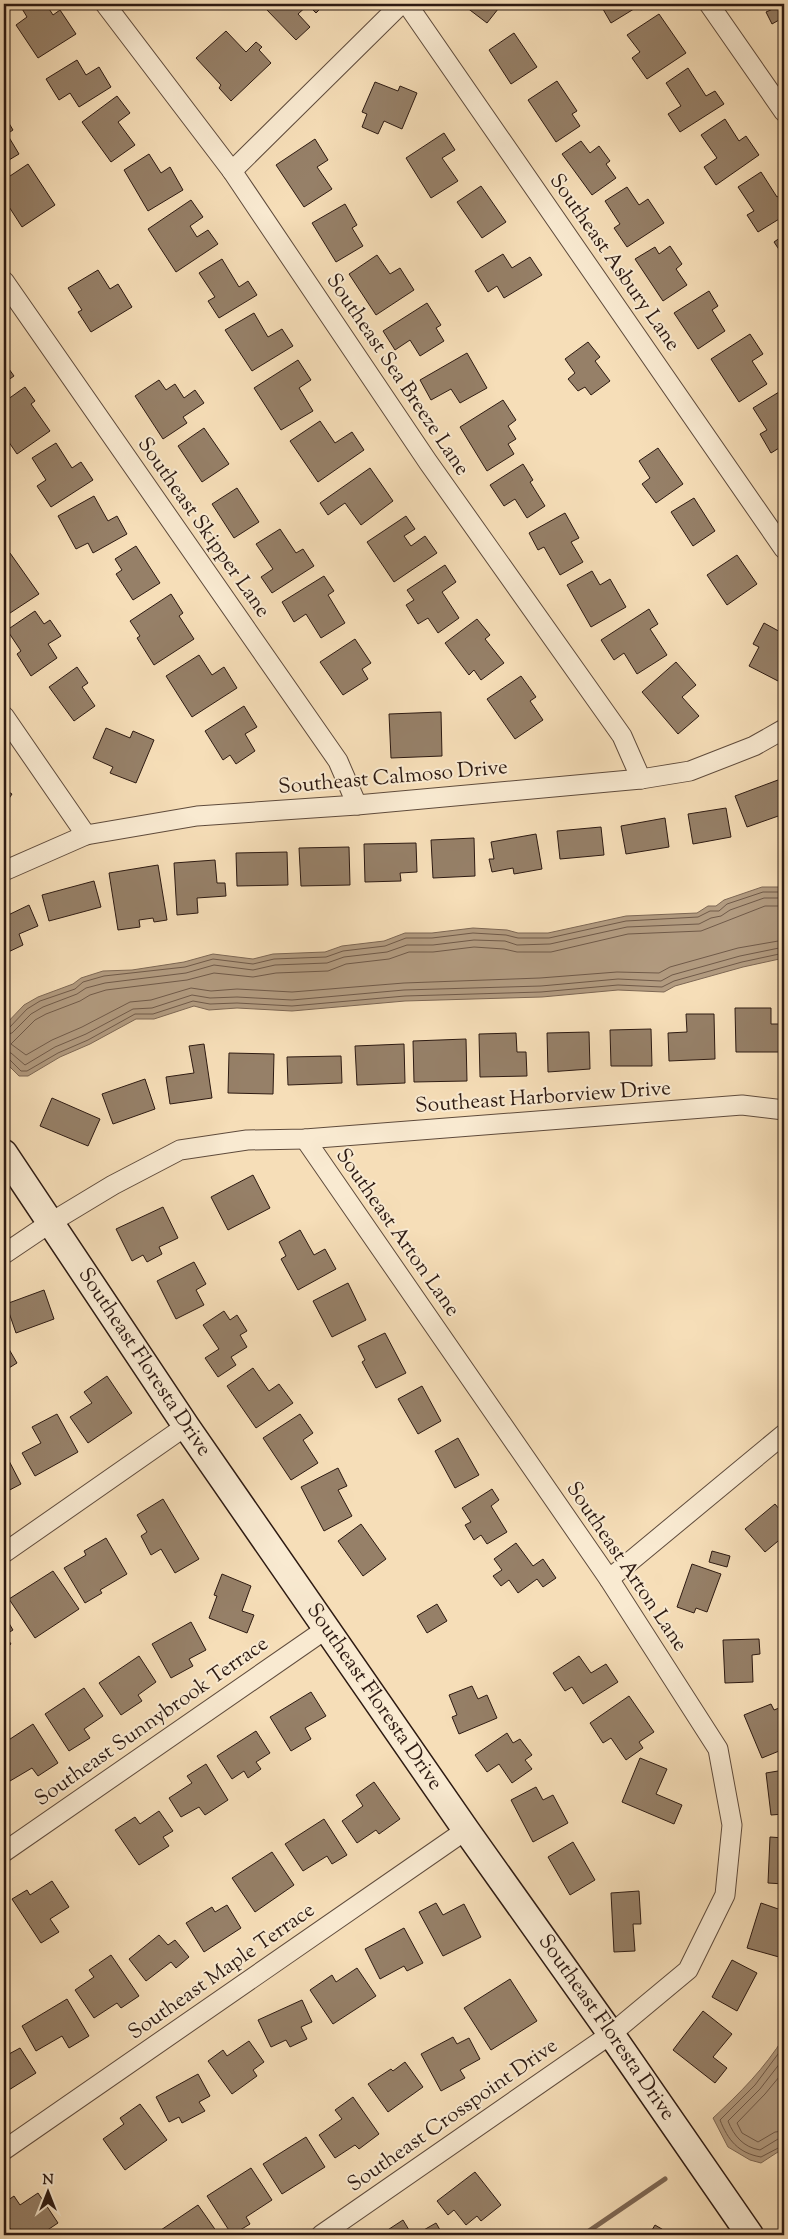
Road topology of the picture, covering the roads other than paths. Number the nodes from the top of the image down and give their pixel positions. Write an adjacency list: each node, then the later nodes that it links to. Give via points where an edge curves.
1 (105, 4): 6 (street, Southeast Sea Breeze Lane)
2 (401, 4): 6 (street)
3 (407, 4): 8 (street, Southeast Asbury Lane)
4 (710, 4): 5 (street)
5 (784, 112)
6 (232, 171): 11 (street, Southeast Sea Breeze Lane, via 428,462 622,736)
7 (4, 281): 12 (street, Southeast Skipper Lane, via 338,761)
8 (784, 549)
9 (4, 716): 13 (street)
10 (784, 729): 11 (street, Southeast Calmoso Drive, via 754,746 690,771)
11 (641, 779): 12 (street, Southeast Calmoso Drive)
12 (357, 805): 13 (street, Southeast Calmoso Drive, via 197,816)
13 (86, 836): 14 (street, Southeast Calmoso Drive)
14 (4, 872)
15 (784, 1110): 16 (street, Southeast Harborview Drive, via 742,1105)
16 (305, 1139): 18 (street, Southeast Harborview Drive, via 247,1140 180,1150 112,1185); 23 (street, Southeast Arton Lane)
17 (4, 1153): 18 (street, Southeast Floresta Drive)
18 (50, 1223): 19 (street, Southeast Harborview Drive); 20 (street, Southeast Floresta Drive)
19 (4, 1254)
20 (186, 1426): 22 (street); 24 (street, Southeast Floresta Drive)
21 (784, 1434): 23 (street)
22 (4, 1553)
23 (609, 1579): 27 (street, Southeast Arton Lane, via 718,1749 732,1825 726,1895 688,1970)
24 (326, 1629): 25 (street, Southeast Floresta Drive); 26 (street, Southeast Sunnybrook Terrace)
25 (466, 1830): 27 (street, Southeast Floresta Drive); 28 (street, Southeast Maple Terrace)
26 (4, 1852)
27 (611, 2034): 29 (street, Southeast Crosspoint Drive); 30 (street, Southeast Floresta Drive)
28 (4, 2150)
29 (321, 2235)
30 (750, 2235)

